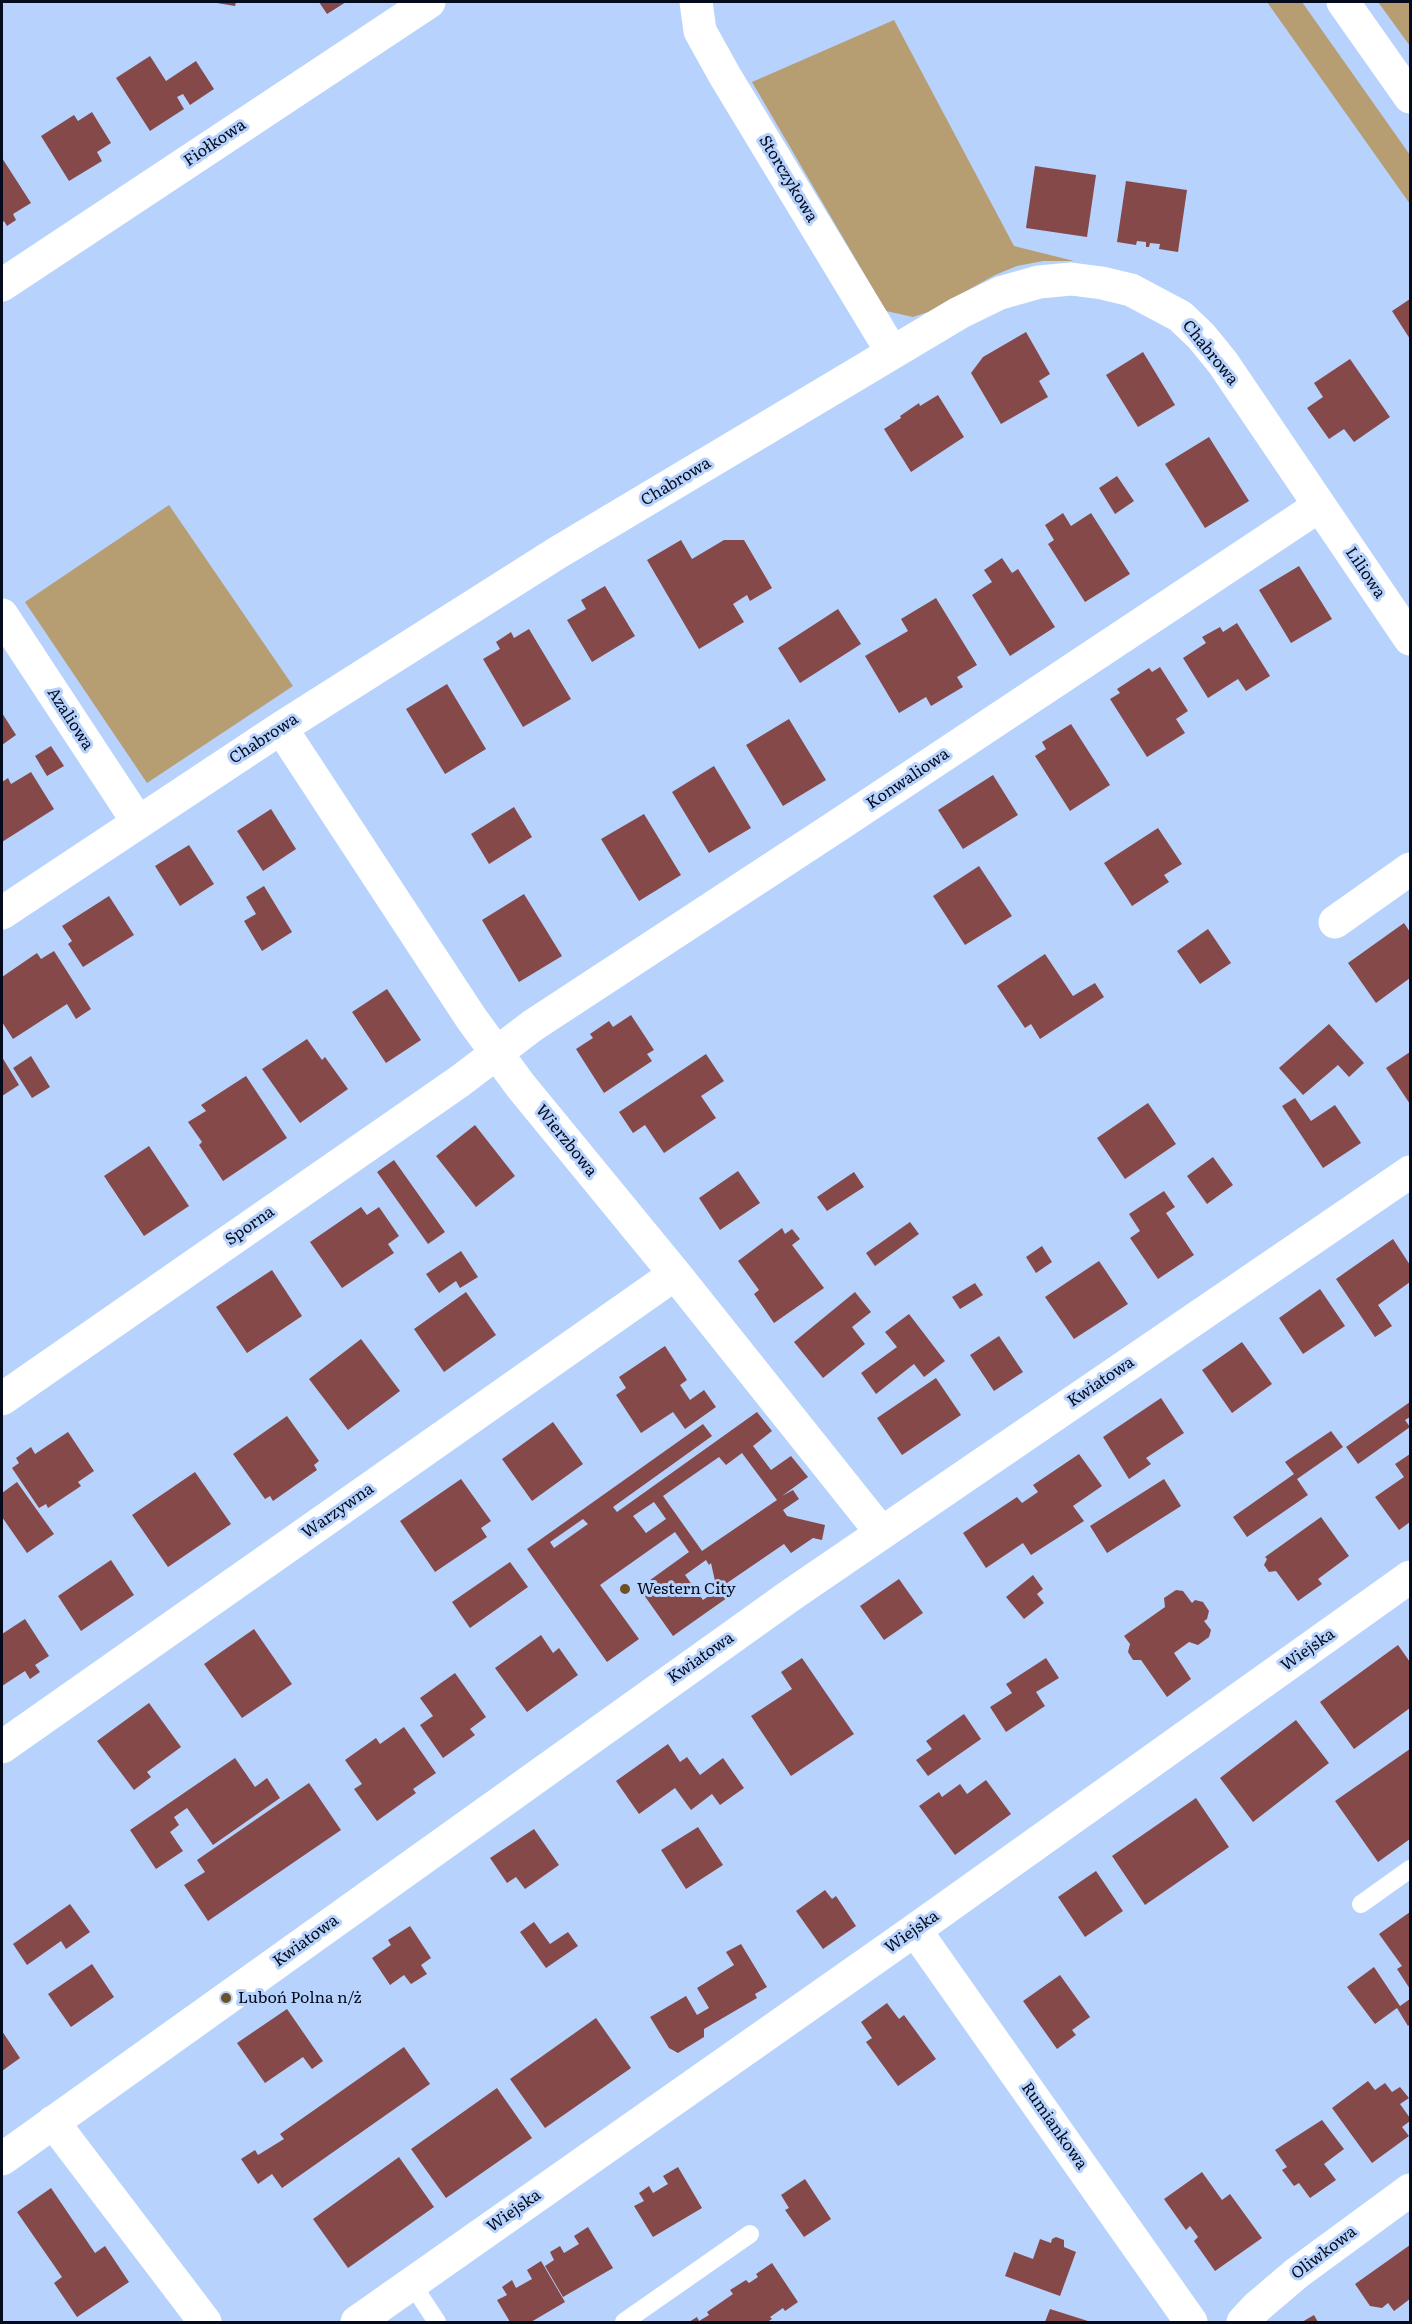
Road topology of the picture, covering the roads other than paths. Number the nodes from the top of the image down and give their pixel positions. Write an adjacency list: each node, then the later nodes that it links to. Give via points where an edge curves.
1 (429, 2): 5 (street, Fiołkowa)
2 (696, 2): 6 (street, Storczykowa, via 700,31 725,76)
3 (1343, 2): 4 (street)
4 (1410, 97)
5 (2, 285)
6 (892, 352): 7 (street, Chabrowa, via 958,313 1000,293 1039,282 1071,279 1131,290 1180,316 1201,336); 10 (street, Chabrowa, via 557,553)
7 (1319, 506): 9 (street, Liliowa); 15 (street, Konwaliowa)
8 (2, 615): 11 (street, Azaliowa)
9 (1410, 639)
10 (281, 728): 11 (street, Chabrowa); 15 (street, Wierzbowa)
11 (138, 822): 13 (street, Chabrowa)
12 (1410, 869): 14 (street)
13 (2, 913)
14 (1335, 922)
15 (497, 1052): 17 (street, Wierzbowa); 18 (street, Sporna)
16 (1410, 1172): 19 (street, Kwiatowa)
17 (675, 1274): 19 (street, Wierzbowa); 21 (street, Warzywna)
18 (2, 1399)
19 (881, 1532): 25 (street, Kwiatowa)
20 (1410, 1577): 24 (street, Wiejska)
21 (2, 1747)
22 (1410, 1869): 23 (lane)
23 (1361, 1904)
24 (915, 1930): 29 (street, Wiejska); 34 (street, Rumiankowa)
25 (53, 2122): 26 (street, Kwiatowa); 30 (street)
26 (2, 2159)
27 (1410, 2190): 35 (street, Oliwkowa, via 1297,2273)
28 (750, 2234): 33 (lane)
29 (412, 2284): 31 (street, Wiejska); 32 (lane)
30 (205, 2322)
31 (357, 2322)
32 (437, 2322)
33 (624, 2322)
34 (1191, 2322)
35 (1243, 2322)

